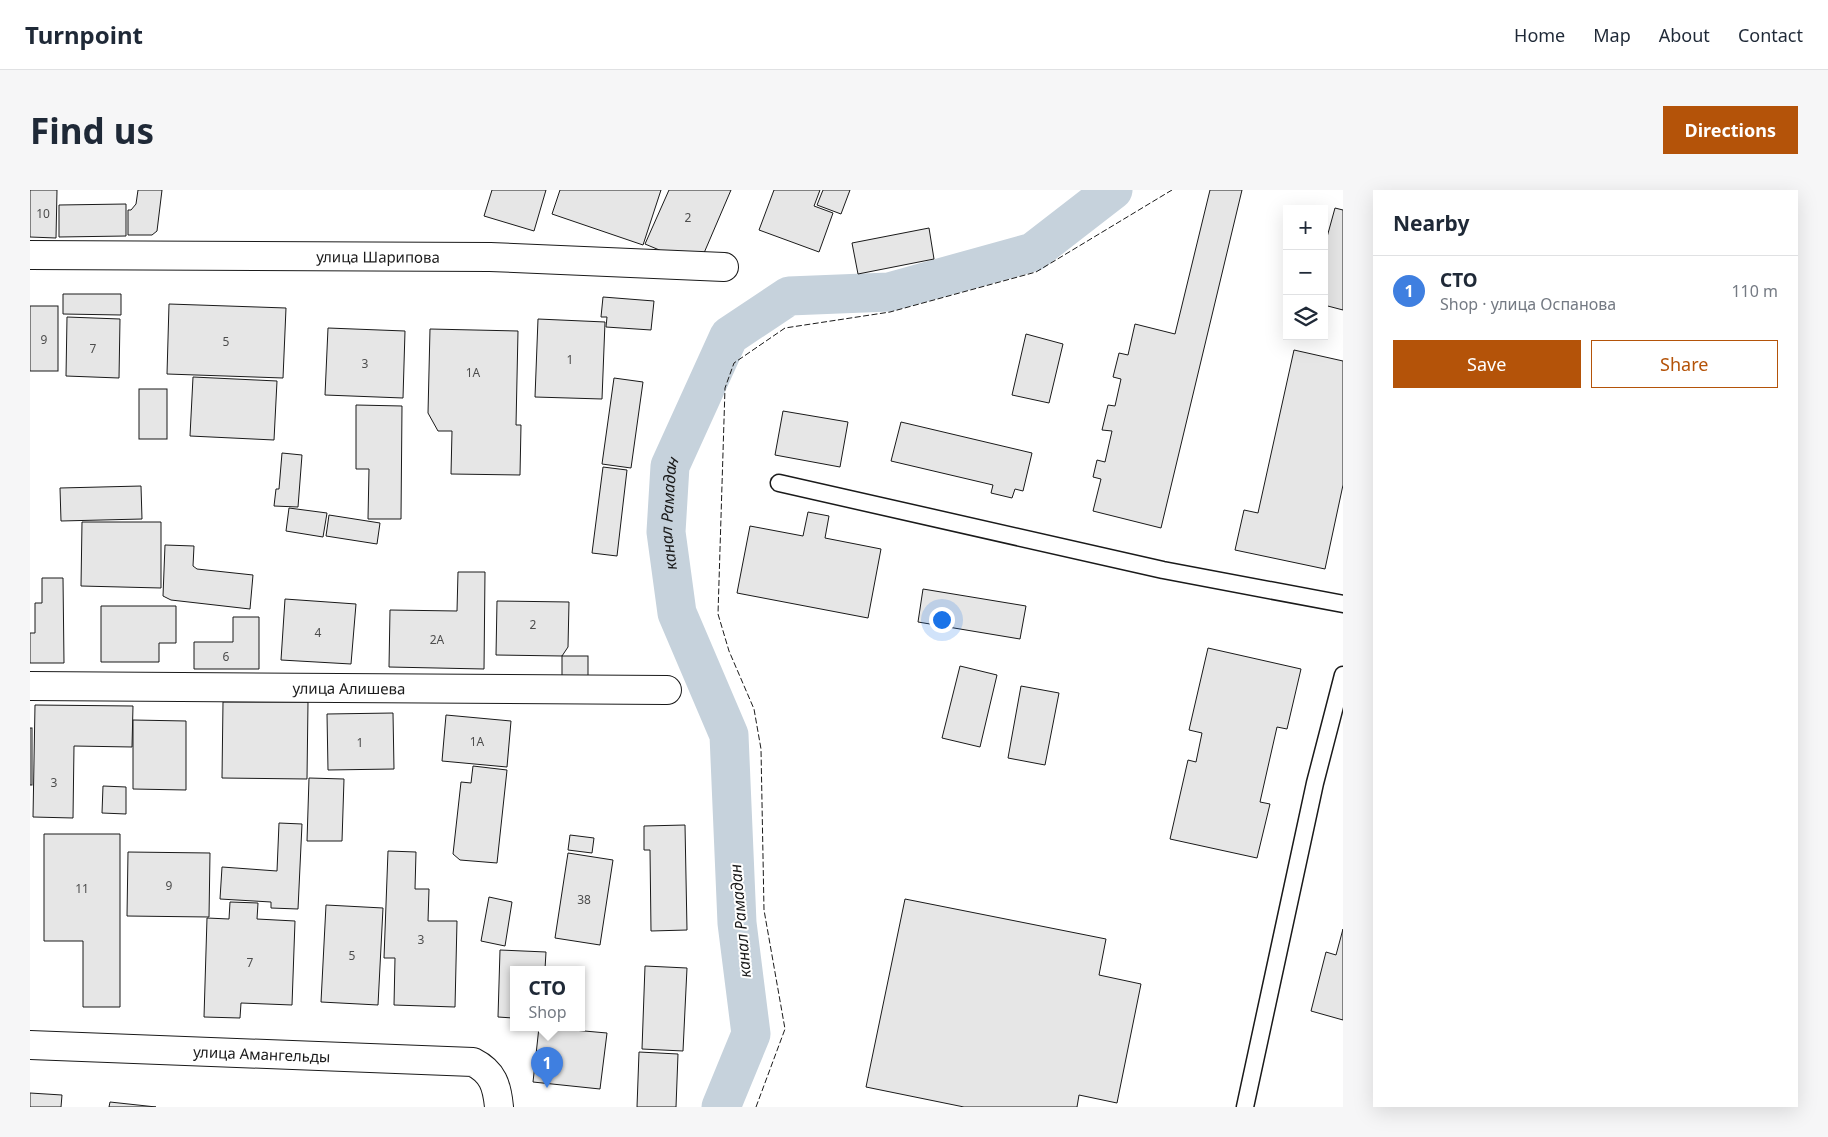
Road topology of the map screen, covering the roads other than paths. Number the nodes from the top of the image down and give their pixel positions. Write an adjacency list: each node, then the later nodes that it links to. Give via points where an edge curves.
1 (30, 255): 2 (street, улица Шарипова, via 490,257)
2 (724, 267)
3 (779, 483): 4 (lane, via 1163,570)
4 (1343, 604)
5 (1343, 675): 10 (lane, via 1315,783)
6 (30, 686): 7 (street, улица Алишева)
7 (667, 690)
8 (30, 1045): 9 (street, улица Амангельды, via 473,1062 490,1076 498,1090)
9 (499, 1107)
10 (1244, 1107)

